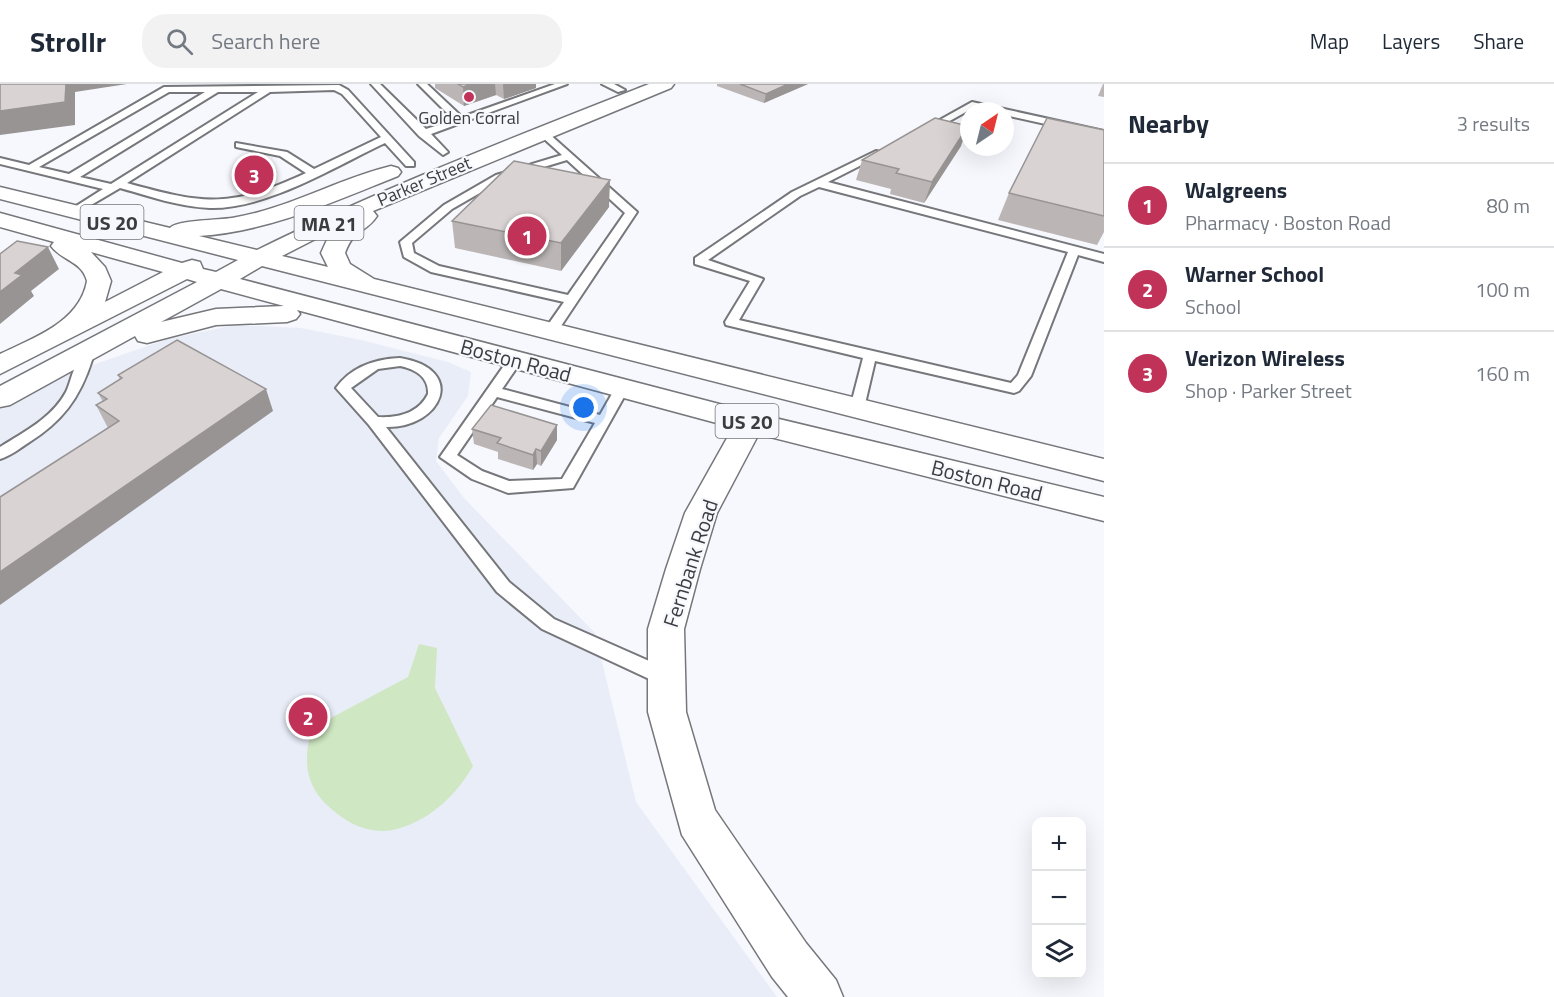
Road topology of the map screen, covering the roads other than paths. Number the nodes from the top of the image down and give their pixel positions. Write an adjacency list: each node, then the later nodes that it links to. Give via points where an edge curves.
1 (375, 84): 12 (lane)
2 (422, 84): 11 (lane)
3 (563, 84): 11 (lane)
4 (640, 84): 6 (main road, Parker Street / MA 21)
5 (665, 84): 13 (main road, Parker Street / MA 21)
6 (614, 87): 18 (main road, Parker Street / MA 21)
7 (216, 89): 8 (lane); 22 (lane, via 167,89); 25 (lane)
8 (268, 89): 16 (lane, via 336,87 345,92); 27 (lane)
9 (960, 112): 15 (lane)
10 (1014, 114): 14 (lane)
11 (460, 121): 12 (lane)
12 (422, 134): 18 (lane)
13 (544, 134): 20 (lane); 24 (main road, Parker Street / MA 21)
14 (1104, 134)
15 (913, 137)
16 (385, 139): 23 (lane); 24 (lane)
17 (240, 145): 23 (lane, via 283,154)
18 (457, 146): 24 (main road, Parker Street / MA 21)
19 (892, 147): 26 (lane)
20 (570, 156): 39 (lane, via 631,212); 39 (lane, via 500,177 448,207 406,242 408,255 435,269)
21 (0, 161): 22 (lane)
22 (31, 168): 25 (lane)
23 (312, 172): 27 (lane, via 256,196 223,204 191,203)
24 (401, 175): 31 (main road, via 232,226 165,230); 32 (main road, Parker Street / MA 21); 35 (main road, Parker Street / MA 21); 38 (main road, via 340,235 333,253 346,274)
25 (71, 178): 27 (lane)
26 (818, 183): 33 (lane); 43 (lane, via 699,261 757,279 731,322)
27 (116, 186): 29 (lane)
28 (0, 193): 29 (main road, Boston Road / US 20)
29 (74, 213): 31 (main road, Boston Road / US 20)
30 (2, 220): 36 (main road, Boston Road / US 20); 42 (main road, via 73,251 98,272 96,296 82,314)
31 (116, 223): 32 (main road, Boston Road / US 20)
32 (224, 250): 35 (main road, Boston Road / US 20); 36 (main road, Parker Street / MA 21)
33 (1074, 251): 34 (lane); 43 (lane, via 1024,376 1014,388)
34 (1104, 258)
35 (258, 259): 37 (main road, Parker Street / MA 21); 38 (main road, Boston Road / US 20)
36 (183, 271): 37 (main road, Boston Road / US 20); 42 (main road, Parker Street)
37 (216, 281): 40 (main road, Boston Road / US 20); 47 (main road, Parker Street)
38 (378, 289): 41 (main road, Boston Road / US 20)
39 (572, 300): 41 (lane)
40 (392, 328): 44 (main road, via 253,312 171,326); 45 (main road, Boston Road / US 20)
41 (550, 332): 51 (main road, Boston Road / US 20)
42 (25, 353): 46 (main road, Parker Street)
43 (870, 356): 51 (lane)
44 (85, 360): 47 (main road); 55 (lane, via 68,404 54,420)
45 (515, 360): 48 (main road, Boston Road / US 20); 49 (lane)
46 (0, 366)
47 (31, 381): 50 (main road, Parker Street)
48 (622, 388): 52 (lane); 54 (main road, Boston Road / US 20)
49 (493, 391): 52 (lane); 52 (lane, via 448,457 477,475 508,487 567,484)
50 (0, 398)
51 (857, 408): 56 (main road, Boston Road / US 20)
52 (604, 421)
53 (374, 422): 53 (lane, via 396,422 424,410 435,391 427,373 410,365 388,363 374,365 350,378 343,388); 58 (lane, via 503,587 548,624)
54 (750, 422): 57 (main road, Boston Road / US 20); 58 (main road, Fernbank Road, via 701,513 666,629)
55 (0, 454)
56 (1104, 470)
57 (1104, 509)
58 (667, 678): 59 (main road, Fernbank Road, via 667,712 698,820 789,960)
59 (819, 997)

